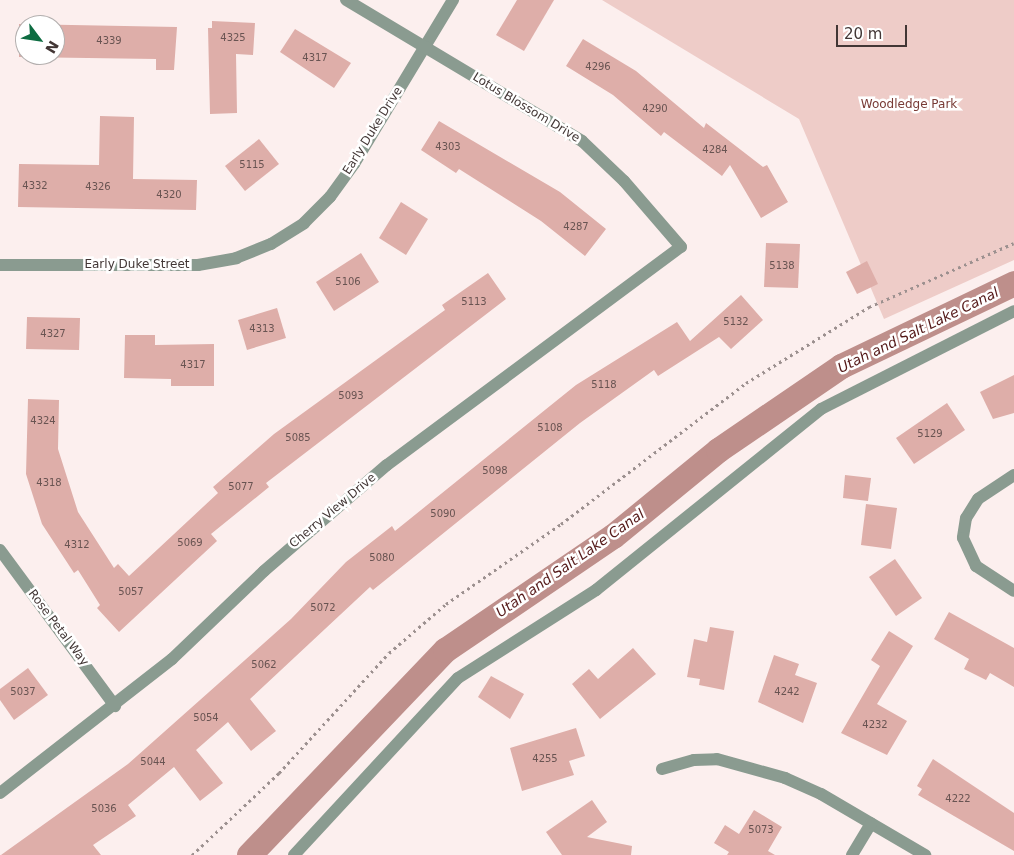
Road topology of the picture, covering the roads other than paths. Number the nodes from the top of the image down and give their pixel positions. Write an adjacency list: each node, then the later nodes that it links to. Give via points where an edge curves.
1 (346, 0): 3 (street, Lotus Blossom Drive)
2 (453, 0): 3 (street, Early Duke Drive)
3 (425, 46): 4 (street, Early Duke Drive, via 354,164 330,197 304,222); 5 (street, Lotus Blossom Drive, via 582,142 624,180)
4 (271, 244): 6 (street, Early Duke Street, via 236,258 198,265)
5 (681, 247): 11 (street, Cherry View Drive, via 387,465)
6 (0, 265)
7 (1014, 311): 15 (street, via 821,408 596,590 458,678)
8 (1014, 475): 10 (street, via 978,499 966,518 962,538 976,566)
9 (0, 550): 11 (street, Rose Petal Way)
10 (1014, 591)
11 (116, 706): 13 (street, Cherry View Drive)
12 (662, 769): 14 (street, via 694,760 727,761 809,788)
13 (0, 793)
14 (871, 823): 16 (street); 17 (street)
15 (294, 855)
16 (852, 855)
17 (925, 855)

